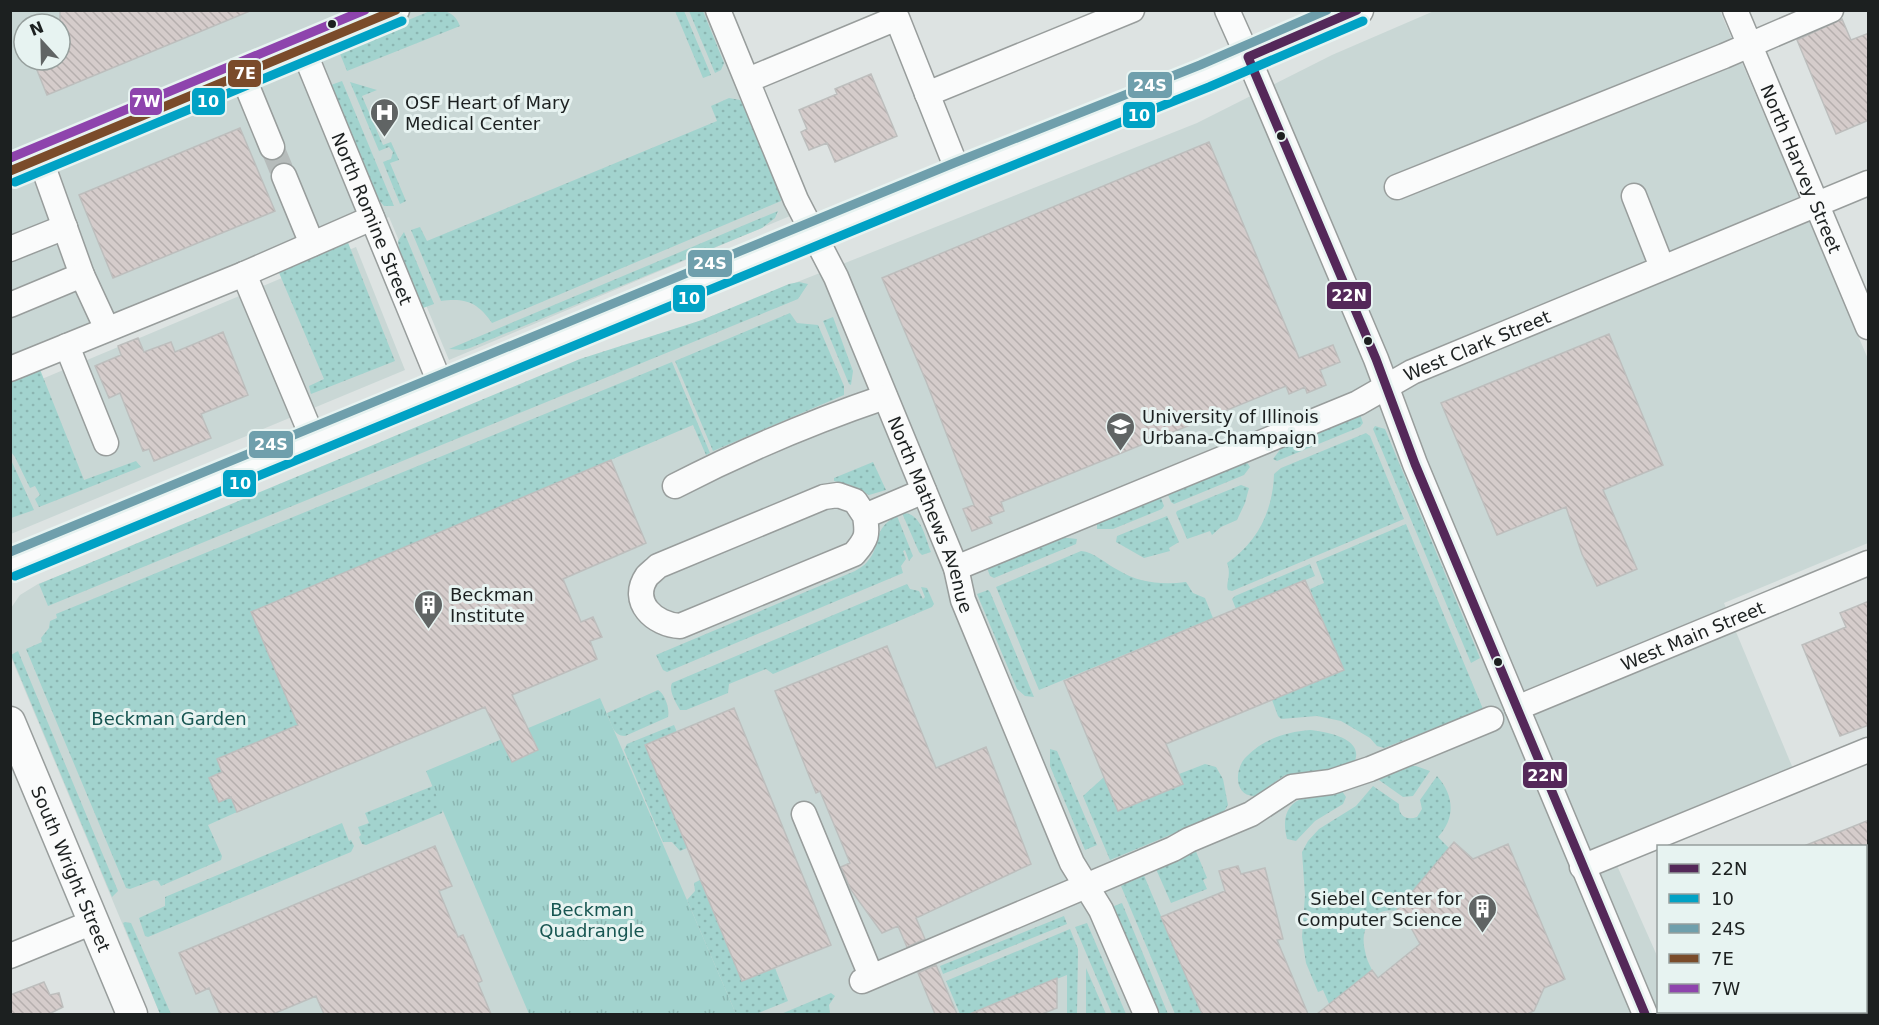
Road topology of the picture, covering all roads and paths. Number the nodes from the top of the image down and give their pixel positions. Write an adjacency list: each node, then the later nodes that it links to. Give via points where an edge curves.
1 (397, 10): 9 (street)
2 (718, 10): 12 (street, North Mathews Avenue)
3 (1132, 10): 13 (street)
4 (1227, 10): 10 (street)
5 (1358, 10): 10 (main road)
6 (1735, 10): 8 (street, North Harvey Street)
7 (1831, 10): 8 (street)
8 (1750, 46): 20 (street); 22 (street, North Harvey Street)
9 (303, 49): 11 (street); 23 (street, North Romine Street)
10 (1248, 57): 17 (main road); 36 (street)
11 (242, 74): 14 (street); 15 (street)
12 (748, 80): 13 (street, via 897,18); 25 (street, North Mathews Avenue)
13 (927, 94): 17 (street)
14 (272, 147)
15 (40, 158): 16 (street); 24 (street)
16 (10, 171)
17 (959, 174): 25 (main road)
18 (284, 176): 26 (street)
19 (1869, 183): 22 (street, West Clark Street)
20 (1397, 188)
21 (1634, 196): 28 (street)
22 (1817, 205): 28 (street, West Clark Street); 32 (street, North Harvey Street)
23 (372, 218): 26 (street); 37 (street, North Romine Street)
24 (65, 226): 27 (street); 30 (street)
25 (814, 235): 37 (main road); 38 (street, North Mathews Avenue, via 836,277)
26 (312, 244): 29 (street)
27 (10, 249)
28 (1662, 267): 36 (street, West Clark Street, via 1412,372)
29 (244, 274): 33 (street); 39 (street)
30 (82, 275): 31 (street); 33 (street)
31 (10, 305)
32 (1869, 327)
33 (107, 329): 34 (street)
34 (67, 346): 35 (street); 40 (street)
35 (10, 369)
36 (1386, 387): 46 (street, West Clark Street, via 1358,403); 47 (street)
37 (442, 388): 39 (main road)
38 (885, 397): 41 (street, via 758,447); 42 (street, North Mathews Avenue)
39 (314, 441): 45 (main road)
40 (106, 443)
41 (675, 486)
42 (924, 491): 43 (street); 46 (street, North Mathews Avenue)
43 (865, 516): 43 (street, via 855,501 838,495 824,496 658,566 642,589 644,608 658,621 680,626 854,554 867,534)
44 (1869, 562): 47 (street, West Main Street)
45 (10, 565)
46 (956, 568): 54 (street, North Mathews Avenue, via 963,600 1072,862)
47 (1517, 708): 53 (street)
48 (1491, 719): 54 (street, via 1370,769 1331,782 1292,788 1251,814)
49 (11, 722): 51 (main road, South Wright Street)
50 (1869, 750): 53 (street)
51 (19, 762): 55 (main road, South Wright Street)
52 (804, 814): 54 (street, via 866,978)
53 (1582, 867): 59 (street)
54 (1087, 887): 58 (street, North Mathews Avenue, via 1101,910)
55 (93, 922): 56 (street); 57 (main road, South Wright Street)
56 (10, 956)
57 (132, 1014)
58 (1146, 1014)
59 (1645, 1014)

